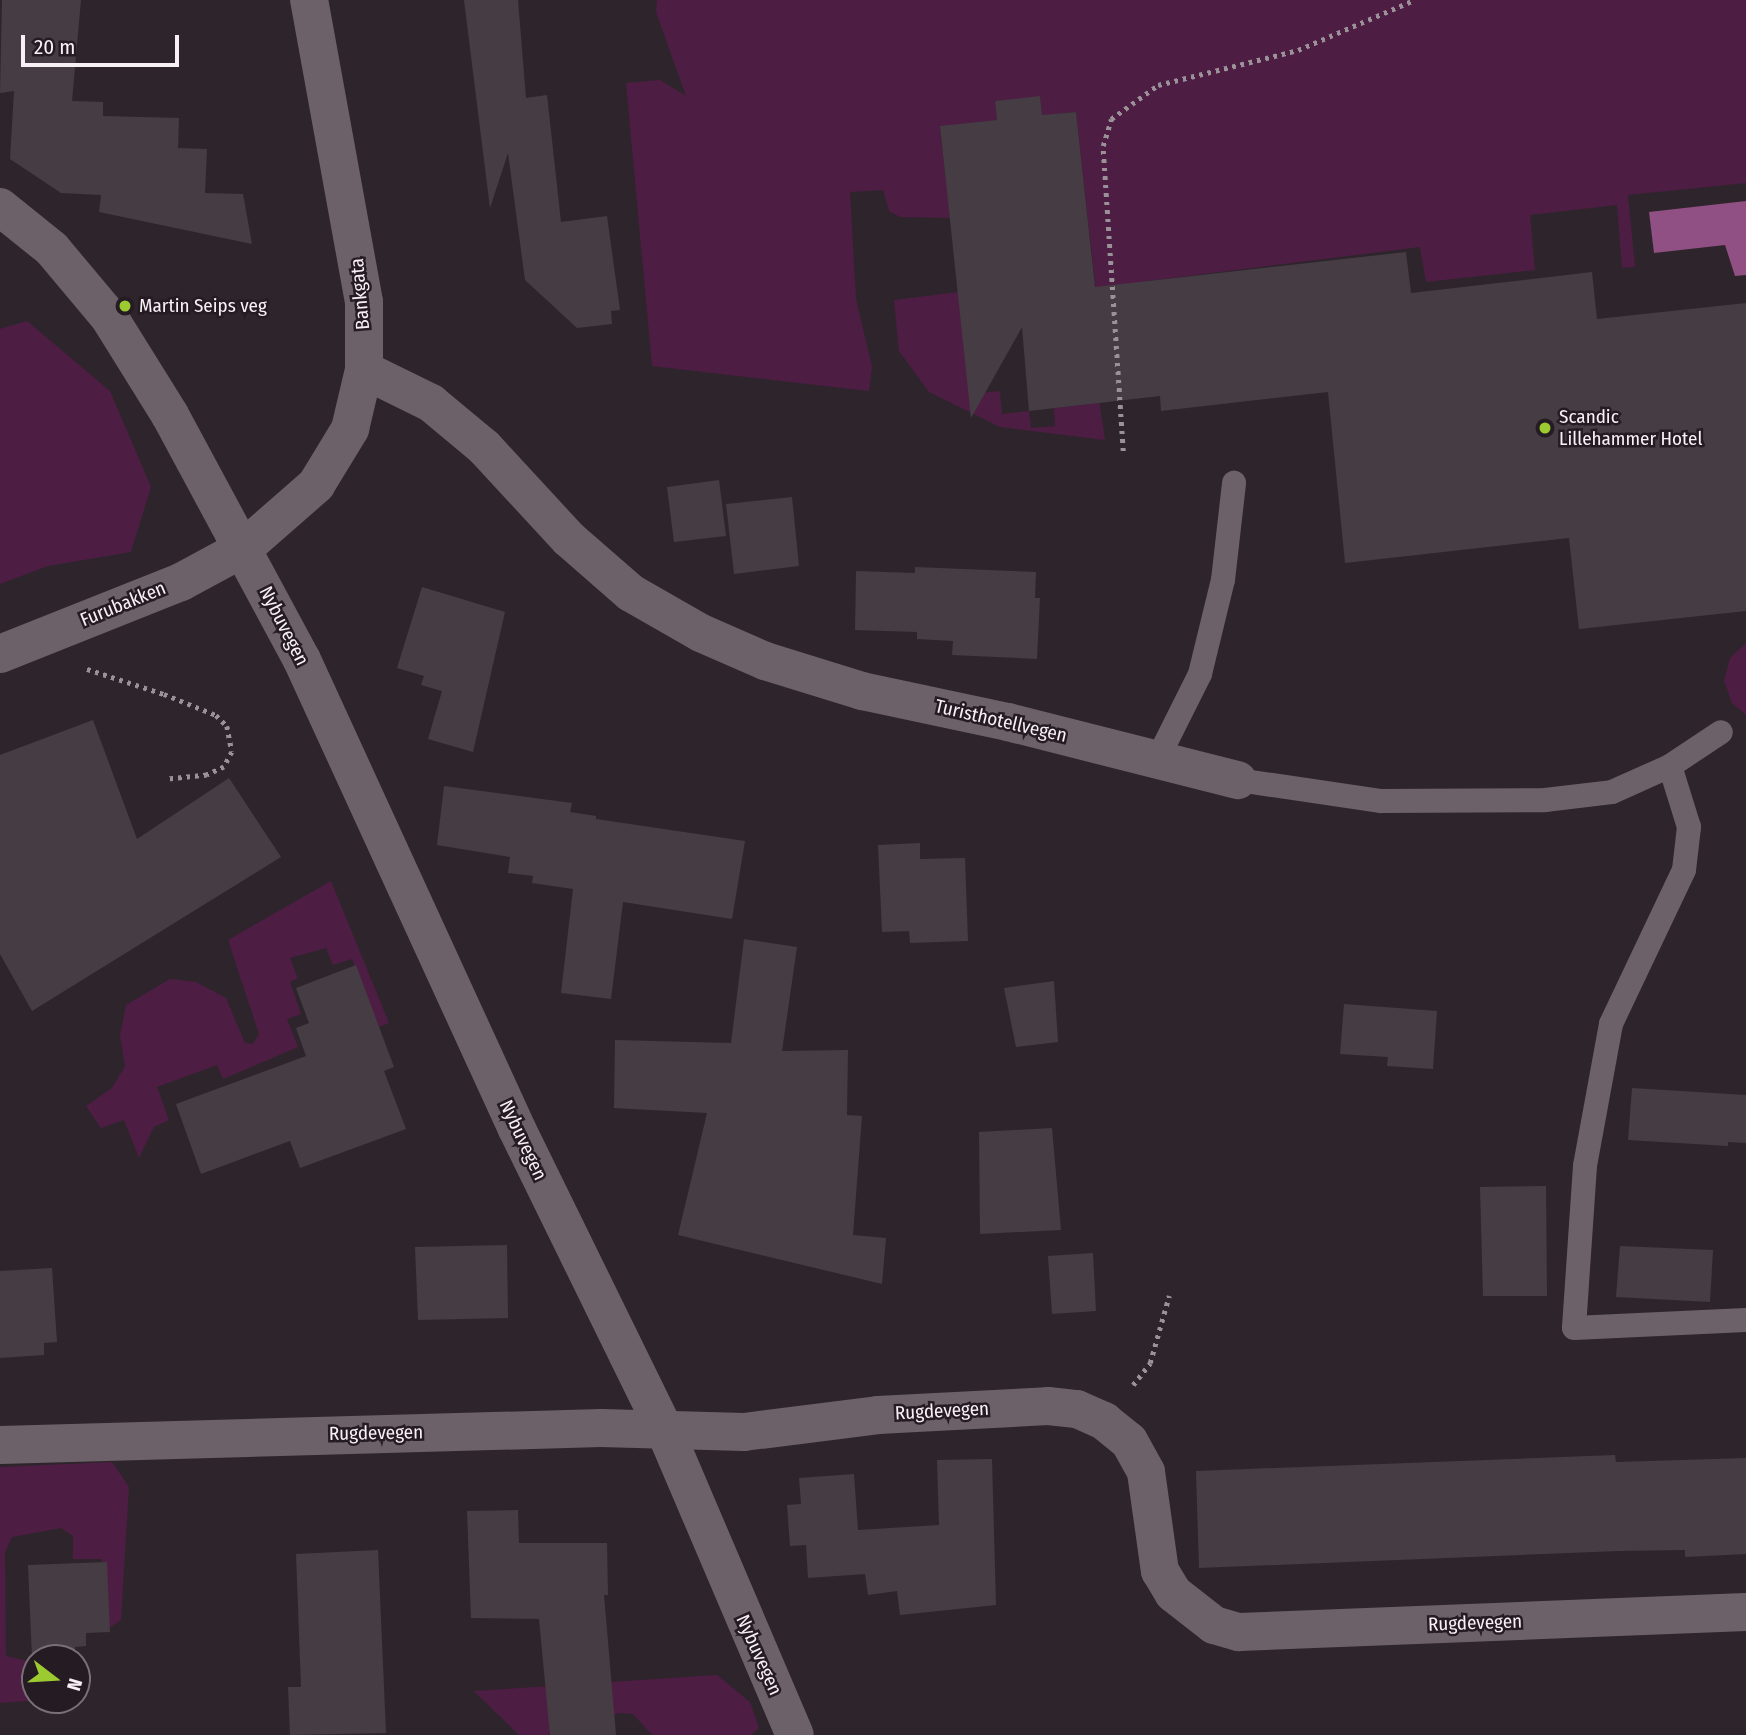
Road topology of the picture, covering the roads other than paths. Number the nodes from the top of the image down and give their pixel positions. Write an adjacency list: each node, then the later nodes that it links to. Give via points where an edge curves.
1 (309, 0): 3 (street, Bankgata, via 355,239 364,302)
2 (0, 207): 5 (street, via 52,249 109,317)
3 (364, 370): 5 (street, Bankgata, via 350,429 316,485); 8 (street, Turisthotellvegen, via 431,403 484,447 569,539 631,593 691,628 765,661 862,691)
4 (1234, 483): 8 (lane, via 1223,580 1200,674)
5 (244, 548): 6 (street, Furubakken, via 181,582); 12 (street, Nybuvegen, via 302,660 517,1129)
6 (17, 647)
7 (1721, 732): 9 (lane, Turisthotellvegen)
8 (1158, 758): 10 (street, Turisthotellvegen)
9 (1670, 766): 10 (lane, Turisthotellvegen, via 1612,792 1471,804 1381,801); 11 (lane, via 1689,827 1684,870 1611,1024 1584,1166 1574,1328)
10 (1238, 780)
11 (1746, 1320)
12 (666, 1433): 13 (street, Rugdevegen, via 601,1428); 14 (street, Rugdevegen, via 744,1432 878,1415 1048,1406 1077,1409 1104,1420 1129,1441 1146,1472 1160,1571 1173,1593 1214,1625 1239,1632); 15 (street, Nybuvegen)
13 (0, 1445)
14 (1746, 1612)
15 (795, 1735)

